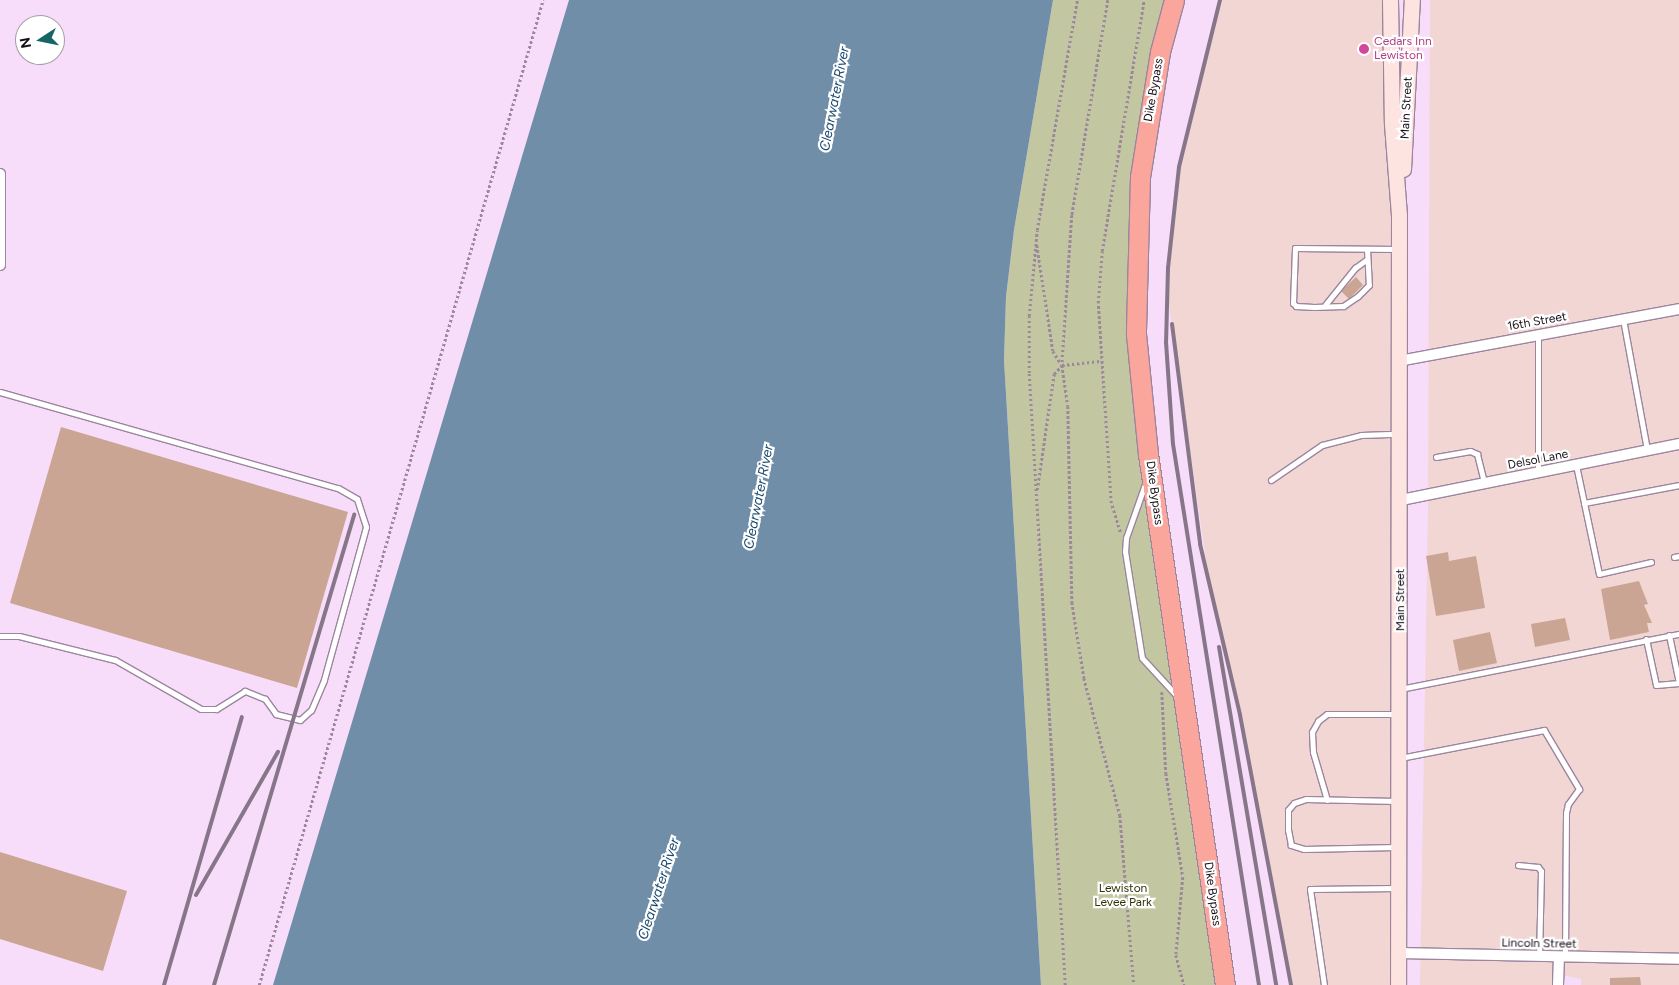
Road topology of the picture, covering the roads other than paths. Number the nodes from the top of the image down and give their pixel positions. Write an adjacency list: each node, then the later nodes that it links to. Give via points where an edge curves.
1 (1174, 0): 19 (highway, Dike Bypass, via 1146,134 1137,216 1136,334)
2 (1390, 0): 5 (main road, Main Street, via 1392,124)
3 (1412, 0): 5 (main road, Main Street)
4 (0, 174): 9 (street)
5 (1399, 216): 7 (main road, Main Street)
6 (1367, 249): 7 (lane); 8 (lane); 10 (lane, via 1295,248 1293,303 1314,307)
7 (1400, 249): 14 (main road, Main Street)
8 (1366, 260): 10 (lane, via 1354,268); 10 (lane, via 1369,285 1343,306)
9 (0, 265)
10 (1325, 305)
11 (1679, 309): 12 (street, 16th Street)
12 (1623, 319): 13 (street, 16th Street); 18 (lane)
13 (1538, 335): 14 (street, 16th Street); 22 (lane)
14 (1399, 360): 16 (main road, Main Street)
15 (0, 392): 31 (lane, via 338,488 357,499 366,527 324,680 311,710 300,720 276,714 265,700 245,691 216,709 201,709 115,660 19,636)
16 (1400, 434): 23 (lane, via 1361,435 1322,445); 26 (main road, Main Street)
17 (1679, 444): 18 (street, Delsol Lane)
18 (1647, 450): 21 (street, Delsol Lane)
19 (1148, 454): 34 (highway, Dike Bypass); 34 (lane, via 1144,490 1126,538 1125,551 1142,658)
20 (1436, 457): 24 (lane, via 1470,452 1477,454)
21 (1576, 465): 22 (street, Delsol Lane); 27 (lane)
22 (1538, 472): 24 (street, Delsol Lane)
23 (1271, 480)
24 (1484, 483): 26 (street, Delsol Lane)
25 (1679, 485): 27 (lane)
26 (1401, 500): 33 (main road, Main Street)
27 (1584, 503): 28 (lane, via 1599,574)
28 (1651, 562)
29 (1679, 634): 30 (lane)
30 (1669, 635): 32 (lane); 32 (lane, via 1679,682 1656,685)
31 (0, 636)
32 (1646, 639): 33 (lane)
33 (1400, 689): 35 (main road, Main Street)
34 (1186, 712): 46 (highway, Dike Bypass)
35 (1400, 714): 36 (main road, Main Street); 37 (lane, via 1327,714 1318,721 1312,732 1314,752)
36 (1400, 758): 38 (main road, Main Street); 44 (lane, via 1544,730 1579,789 1568,804 1566,813)
37 (1326, 800): 38 (lane); 39 (lane, via 1306,799 1294,803 1288,810 1291,845 1304,849)
38 (1400, 801): 39 (main road, Main Street)
39 (1399, 847): 41 (main road, Main Street)
40 (1518, 865): 43 (lane, via 1538,866 1540,871)
41 (1399, 888): 42 (main road, Main Street); 47 (lane, via 1310,889)
42 (1398, 954): 43 (street, Lincoln Street); 48 (main road, Main Street)
43 (1539, 957): 44 (street, Lincoln Street)
44 (1562, 958): 45 (street, Lincoln Street); 49 (street)
45 (1679, 959)
46 (1225, 985)
47 (1324, 985)
48 (1398, 985)
49 (1558, 985)

